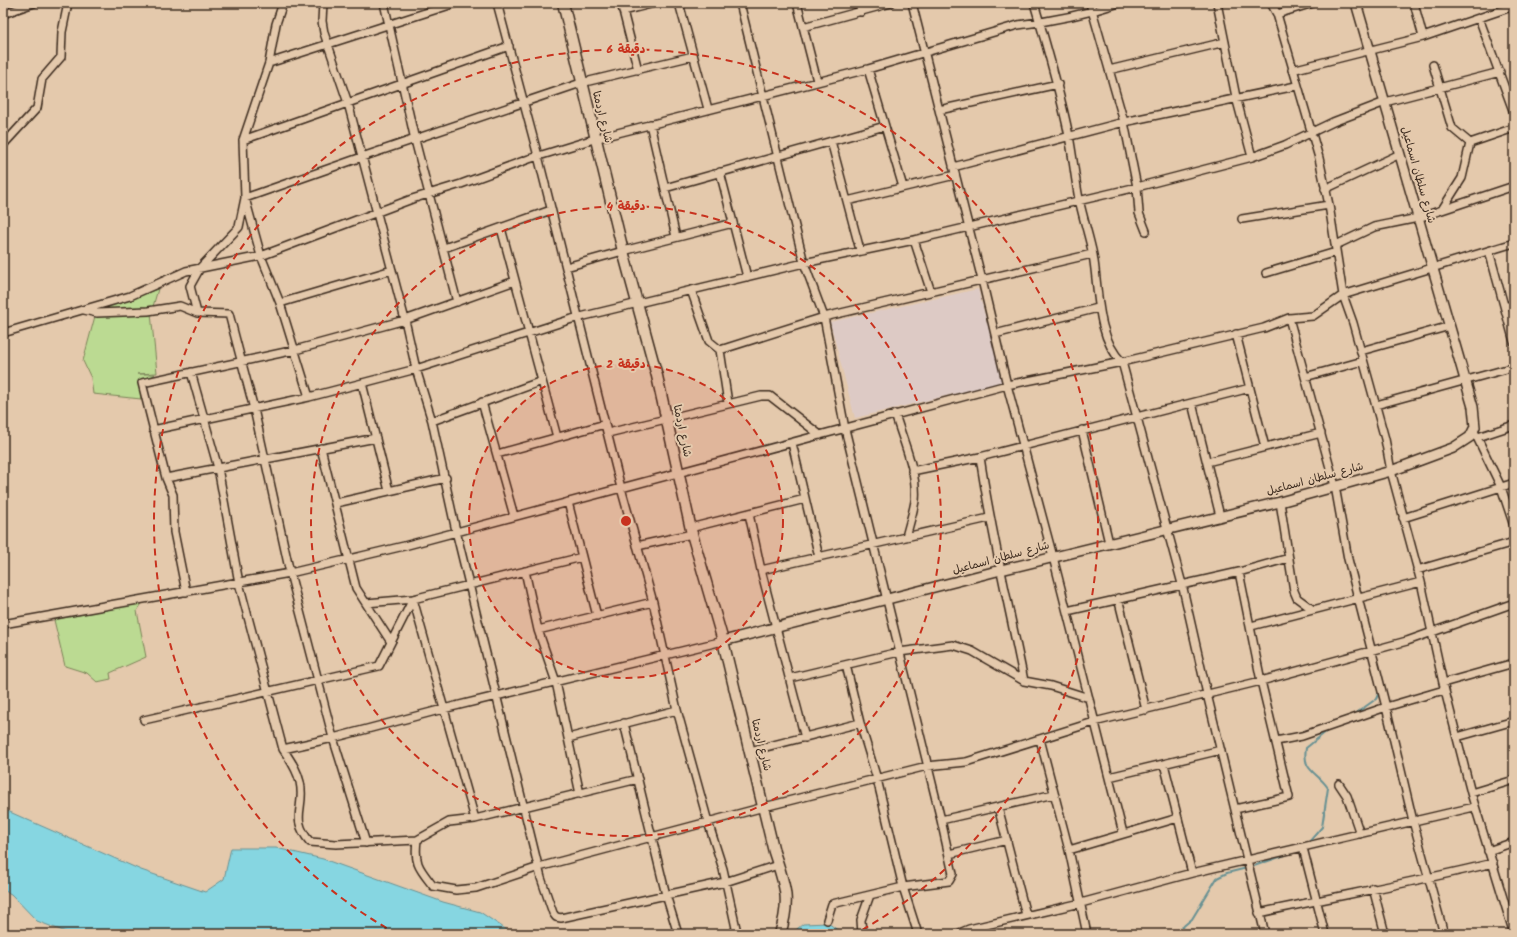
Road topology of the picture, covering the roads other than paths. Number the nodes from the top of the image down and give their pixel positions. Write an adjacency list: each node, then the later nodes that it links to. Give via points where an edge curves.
1 (34, 3): 29 (street)
2 (68, 3): 74 (street, via 62,32 61,57 42,79 37,108)
3 (283, 3): 42 (street, via 276,24)
4 (323, 3): 37 (street, via 322,21)
5 (384, 3): 33 (street)
6 (456, 3): 33 (street)
7 (497, 3): 38 (street)
8 (563, 3): 51 (main road, شارع اردمتا)
9 (621, 3): 26 (street)
10 (655, 3): 26 (street)
11 (679, 3): 41 (street)
12 (740, 3): 55 (street)
13 (797, 3): 34 (street)
14 (858, 3): 27 (street)
15 (891, 3): 27 (street)
16 (912, 3): 40 (street)
17 (1034, 3): 32 (street)
18 (1090, 3): 28 (street)
19 (1119, 3): 28 (street)
20 (1217, 3): 36 (street)
21 (1271, 3): 30 (street)
22 (1313, 3): 30 (street)
23 (1356, 3): 39 (street, شارع سلطان اسماعيل)
24 (1414, 3): 35 (street)
25 (1514, 6): 31 (street)
26 (623, 11): 45 (street)
27 (861, 12): 34 (street)
28 (1093, 12): 32 (street); 46 (street)
29 (3, 14)
30 (1277, 14): 47 (street)
31 (1479, 18): 35 (street); 48 (street)
32 (1040, 23): 40 (street, via 1018,25); 52 (street)
33 (390, 25): 37 (street); 50 (street)
34 (803, 27): 49 (street)
35 (1423, 38): 39 (street)
36 (1225, 42): 46 (street); 56 (street)
37 (328, 46): 42 (street); 58 (street)
38 (509, 46): 50 (street); 59 (street)
39 (1371, 50): 47 (street); 57 (street, شارع سلطان اسماعيل)
40 (925, 53): 44 (street); 61 (street)
41 (694, 56): 45 (street); 60 (street)
42 (269, 63): 70 (street)
43 (1433, 64): 54 (street)
44 (868, 69): 49 (street); 65 (street)
45 (638, 70): 51 (street)
46 (1109, 70): 63 (street)
47 (1292, 70): 53 (street)
48 (1500, 72): 54 (street); 62 (street)
49 (818, 81): 55 (street)
50 (403, 84): 58 (street); 71 (street)
51 (581, 84): 59 (street); 69 (main road, شارع اردمتا)
52 (1058, 84): 61 (street); 68 (street)
53 (1296, 86): 56 (street); 67 (street)
54 (1439, 87): 57 (street); 73 (street, via 1452,128)
55 (763, 95): 60 (street); 77 (street)
56 (1236, 98): 63 (street); 79 (street)
57 (1385, 102): 67 (street); 75 (street, شارع سلطان اسماعيل)
58 (348, 103): 70 (street); 78 (street)
59 (524, 103): 71 (street); 76 (street)
60 (708, 109): 64 (street)
61 (939, 110): 80 (street)
62 (1514, 113)
63 (1124, 122): 68 (street); 84 (street)
64 (650, 124): 69 (street); 85 (street)
65 (885, 126): 72 (street); 83 (street)
66 (1514, 128): 73 (street)
67 (1311, 133): 79 (street); 86 (street)
68 (1069, 136): 80 (street); 89 (street)
69 (594, 138): 76 (street); 106 (main road, شارع اردمتا)
70 (244, 140): 88 (street)
71 (415, 140): 78 (street); 87 (street)
72 (831, 142): 77 (street); 90 (street)
73 (1470, 143): 92 (street, via 1462,178)
74 (3, 145)
75 (1400, 154): 86 (street); 95 (street, شارع سلطان اسماعيل)
76 (538, 156): 87 (street); 93 (street)
77 (778, 156): 81 (street); 111 (street)
78 (362, 157): 88 (street); 94 (street)
79 (1252, 157): 84 (street)
80 (954, 171): 83 (street); 98 (street)
81 (720, 172): 85 (street); 97 (street)
82 (1514, 186): 92 (street)
83 (903, 187): 90 (street)
84 (1137, 187): 89 (street); 100 (street, via 1139,213)
85 (665, 188): 101 (street)
86 (1324, 189): 91 (street)
87 (429, 194): 94 (street); 104 (street)
88 (245, 198): 110 (street); 113 (street, via 239,227)
89 (1079, 199): 98 (street); 109 (street)
90 (847, 201): 107 (street)
91 (1330, 205): 96 (street); 105 (street)
92 (1443, 208): 95 (street)
93 (551, 210): 99 (street); 112 (street)
94 (377, 212): 110 (street); 115 (street)
95 (1418, 218): 105 (street, via 1374,228); 114 (street, شارع سلطان اسماعيل)
96 (1242, 219)
97 (733, 223): 101 (street); 117 (street)
98 (968, 225): 102 (street); 118 (street)
99 (501, 228): 104 (street); 119 (street)
100 (1146, 231)
101 (676, 237): 106 (street)
102 (914, 240): 107 (street); 121 (street)
103 (1514, 243): 108 (street)
104 (444, 248): 123 (street)
105 (1336, 249): 116 (street); 122 (street)
106 (623, 250): 112 (street); 125 (main road, شارع اردمتا)
107 (860, 250): 111 (street)
108 (1489, 251): 114 (street); 127 (street)
109 (1092, 254): 118 (street); 128 (street, via 1098,286)
110 (261, 256): 113 (street); 124 (street)
111 (804, 263): 117 (street); 131 (street)
112 (566, 267): 132 (street)
113 (200, 268): 129 (street, via 186,271 130,296); 130 (street, via 190,286)
114 (1433, 269): 122 (street); 135 (street, شارع سلطان اسماعيل)
115 (392, 270): 124 (street); 134 (street)
116 (1266, 273)
117 (747, 277): 120 (street)
118 (982, 280): 121 (street); 138 (street)
119 (515, 281): 123 (street); 136 (street)
120 (691, 290): 125 (street); 142 (street, via 710,341)
121 (931, 292): 131 (street)
122 (1343, 296): 133 (street, via 1313,316); 143 (street)
123 (457, 302): 134 (street)
124 (280, 303): 141 (street)
125 (638, 303): 132 (street); 164 (main road, شارع اردمتا)
126 (1514, 304): 127 (street)
127 (1505, 307): 140 (street)
128 (1098, 308): 138 (street); 146 (street, via 1114,354)
129 (83, 309): 130 (street, via 97,313 148,312 180,306); 137 (street)
130 (197, 313): 144 (street, via 229,314)
131 (824, 317): 142 (street); 169 (street)
132 (579, 318): 136 (street); 167 (street)
133 (1289, 318): 139 (street, via 1264,328); 150 (street)
134 (405, 320): 141 (street); 148 (street)
135 (1450, 326): 143 (street); 152 (street, شارع سلطان اسماعيل)
136 (528, 332): 148 (street); 151 (street)
137 (3, 333)
138 (995, 334): 154 (street)
139 (1236, 334): 146 (street); 155 (street)
140 (1514, 342)
141 (295, 350): 144 (street); 156 (street)
142 (720, 350): 158 (street)
143 (1361, 352): 145 (street)
144 (242, 361): 149 (street); 161 (street)
145 (1363, 361): 150 (street); 160 (street)
146 (1122, 362): 154 (street); 163 (street)
147 (1514, 367): 152 (street)
148 (416, 369): 153 (street); 166 (street)
149 (191, 372): 165 (street); 170 (street, via 142,383)
150 (1305, 377): 172 (street)
151 (542, 381): 157 (street); 176 (street)
152 (1466, 381): 160 (street); 174 (street, شارع سلطان اسماعيل, via 1473,407)
153 (362, 383): 156 (street); 177 (street)
154 (1007, 385): 162 (street); 179 (street)
155 (1250, 388): 159 (street); 180 (street)
156 (309, 397): 161 (street)
157 (482, 402): 166 (street); 182 (street)
158 (728, 403): 164 (street); 175 (street, via 770,396)
159 (1192, 403): 163 (street); 185 (street)
160 (1376, 405): 188 (street)
161 (254, 410): 165 (street); 184 (street)
162 (895, 414): 169 (street); 187 (street)
163 (1137, 416): 171 (street); 207 (street)
164 (667, 418): 173 (street); 189 (main road, شارع اردمتا)
165 (205, 420): 170 (street); 186 (street)
166 (432, 421): 191 (street)
167 (605, 424): 173 (street); 176 (street)
168 (1514, 425): 174 (street)
169 (845, 429): 175 (street); 213 (street)
170 (153, 430): 190 (street)
171 (1082, 430): 179 (street); 212 (street)
172 (1321, 433): 180 (street); 193 (street)
173 (608, 434): 195 (street)
174 (1476, 434): 188 (street, شارع سلطان اسماعيل, via 1453,448); 194 (street)
175 (820, 435): 178 (street)
176 (557, 437): 182 (street)
177 (376, 438): 181 (street); 196 (street)
178 (792, 443): 189 (street); 197 (street)
179 (1023, 445): 183 (street); 217 (street)
180 (1265, 447): 185 (street)
181 (321, 448): 184 (street); 200 (street)
182 (497, 454): 202 (street)
183 (980, 457): 187 (street); 204 (street)
184 (264, 460): 186 (street); 225 (street)
185 (1207, 462): 203 (street)
186 (218, 468): 190 (street); 227 (street)
187 (912, 471): 210 (street, via 915,501)
188 (1391, 471): 193 (street, شارع سلطان اسماعيل); 205 (street)
189 (678, 472): 195 (street); 209 (main road, شارع اردمتا)
190 (166, 478): 230 (street, via 173,495 174,532)
191 (446, 478): 196 (street); 208 (street)
192 (1514, 483): 194 (street)
193 (1335, 486): 199 (street, شارع سلطان اسماعيل); 234 (street)
194 (1501, 487): 205 (street); 206 (street)
195 (621, 488): 198 (street); 214 (street)
196 (390, 492): 200 (street)
197 (805, 499): 201 (street); 216 (street)
198 (568, 502): 202 (street); 215 (street)
199 (1280, 502): 203 (street, شارع سلطان اسماعيل); 219 (street)
200 (336, 503): 218 (street)
201 (749, 514): 209 (street); 220 (street)
202 (514, 516): 208 (street)
203 (1220, 516): 207 (street, شارع سلطان اسماعيل)
204 (988, 518): 210 (street); 221 (street)
205 (1404, 518): 222 (street)
206 (1514, 526)
207 (1168, 529): 212 (street, شارع سلطان اسماعيل); 228 (street)
208 (456, 531): 218 (street); 229 (street)
209 (691, 531): 214 (street); 246 (main road, شارع اردمتا)
210 (906, 537): 213 (street)
211 (1514, 542): 222 (street)
212 (1109, 543): 217 (street, شارع سلطان اسماعيل)
213 (874, 544): 216 (street); 233 (street)
214 (637, 546): 235 (street)
215 (582, 557): 223 (street); 240 (street)
216 (819, 557): 220 (street)
217 (1053, 557): 221 (street, شارع سلطان اسماعيل); 239 (street)
218 (349, 558): 225 (street); 236 (street, via 356,588)
219 (1289, 558): 224 (street); 238 (street, via 1297,598)
220 (761, 570): 242 (street)
221 (1001, 570): 233 (street, شارع سلطان اسماعيل); 255 (street)
222 (1417, 570): 226 (street)
223 (525, 571): 229 (street); 244 (street)
224 (1239, 572): 228 (street); 243 (street)
225 (290, 573): 227 (street); 254 (street)
226 (1421, 582): 234 (street); 245 (street)
227 (239, 583): 230 (street); 259 (street)
228 (1182, 584): 231 (street); 260 (street)
229 (469, 585): 232 (street); 261 (street)
230 (186, 592): 241 (street)
231 (1118, 598): 239 (street); 266 (street)
232 (413, 599): 236 (street); 247 (street); 264 (street)
233 (887, 599): 242 (street, شارع سلطان اسماعيل); 249 (street)
234 (1358, 599): 238 (street); 248 (street)
235 (653, 602): 240 (street); 250 (street)
236 (366, 603): 247 (street)
237 (1514, 603): 245 (street)
238 (1312, 609): 243 (street)
239 (1067, 611): 262 (street)
240 (597, 616): 244 (street)
241 (3, 624)
242 (775, 626): 246 (street, شارع سلطان اسماعيل); 253 (street)
243 (1251, 626): 256 (street)
244 (538, 630): 257 (street)
245 (1432, 632): 248 (street); 258 (street)
246 (723, 641): 250 (street); 280 (main road, شارع اردمتا)
247 (391, 642): 254 (street, via 379,666)
248 (1372, 650): 256 (street); 263 (street)
249 (899, 652): 252 (street); 255 (street, via 953,645 963,647); 282 (street)
250 (664, 657): 257 (street); 265 (street)
251 (1514, 664): 258 (street)
252 (846, 666): 253 (street); 271 (street)
253 (790, 678): 274 (street)
254 (318, 681): 259 (street); 272 (street)
255 (1024, 681): 262 (street)
256 (1261, 681): 260 (street); 277 (street)
257 (556, 682): 261 (street); 273 (street)
258 (1443, 687): 263 (street); 275 (street)
259 (268, 693): 267 (street); 278 (street)
260 (1207, 694): 266 (street); 279 (street)
261 (497, 696): 264 (street); 294 (street)
262 (1089, 698): 269 (street)
263 (1386, 707): 277 (street, via 1302,736); 299 (street)
264 (444, 709): 272 (street); 297 (street)
265 (677, 710): 270 (street); 300 (street)
266 (1146, 710): 269 (street)
267 (144, 720)
268 (1514, 721): 275 (street)
269 (1094, 722): 276 (street); 283 (street)
270 (624, 723): 273 (street); 284 (street)
271 (860, 723): 274 (street); 285 (street)
272 (333, 738): 278 (street); 307 (street)
273 (568, 738): 288 (street)
274 (805, 738): 280 (street)
275 (1457, 738): 290 (street)
276 (1040, 739): 282 (street, via 966,762); 289 (street)
277 (1276, 741): 295 (street, via 1289,796)
278 (282, 749): 307 (street, via 294,764 300,783 300,831 310,842)
279 (1221, 750): 281 (street); 295 (street)
280 (750, 751): 291 (main road, شارع اردمتا)
281 (1164, 764): 283 (street); 296 (street)
282 (928, 766): 285 (street); 298 (street)
283 (1109, 777): 301 (street)
284 (638, 779): 288 (street); 303 (street)
285 (877, 779): 291 (street); 319 (street)
286 (1514, 780): 290 (street)
287 (1339, 784): 302 (street, via 1347,796)
288 (580, 794): 294 (street)
289 (1054, 794): 292 (street); 309 (street)
290 (1471, 794): 293 (street)
291 (764, 807): 300 (street); 314 (main road, شارع اردمتا)
292 (998, 807): 298 (street); 305 (street)
293 (1474, 807): 299 (street); 310 (street)
294 (524, 808): 297 (street); 315 (street)
295 (1235, 809): 312 (street)
296 (1178, 818): 301 (street); 316 (street)
297 (475, 819): 304 (street, via 449,822)
298 (941, 820): 311 (street)
299 (1413, 821): 302 (street); 317 (street)
300 (708, 822): 303 (street); 318 (street)
301 (1124, 833): 309 (street)
302 (1360, 834): 308 (street)
303 (653, 836): 315 (street); 321 (street)
304 (417, 840): 307 (street); 315 (street, via 415,857 433,886 456,890 476,888)
305 (1007, 840): 311 (street); 328 (street)
306 (1514, 842): 310 (street)
307 (366, 843)
308 (1303, 848): 312 (street); 323 (street)
309 (1069, 850): 324 (street)
310 (1488, 851): 313 (street)
311 (949, 854): 319 (street, via 953,874 948,881)
312 (1248, 861): 316 (street); 327 (street)
313 (1493, 863): 317 (street); 326 (street)
314 (778, 864): 318 (street); 330 (main road, شارع اردمتا, via 787,906)
315 (539, 867): 321 (street, via 556,917)
316 (1192, 873): 324 (street)
317 (1430, 878): 320 (street); 341 (street)
318 (725, 882): 321 (street); 333 (street, via 736,928)
319 (903, 887): 322 (street); 335 (street)
320 (1374, 888): 323 (street); 340 (street)
321 (666, 895): 332 (street)
322 (870, 895): 329 (street, via 832,904); 334 (street, via 861,920)
323 (1317, 900): 327 (street); 339 (street)
324 (1081, 903): 328 (street); 337 (street)
325 (1514, 905): 326 (street)
326 (1506, 907): 342 (street)
327 (1260, 912): 338 (street)
328 (1026, 915): 331 (street)
329 (827, 920)
330 (781, 929)
331 (970, 932): 336 (street)
332 (678, 934)
333 (734, 934)
334 (862, 934)
335 (918, 934)
336 (957, 934)
337 (1087, 934)
338 (1265, 934)
339 (1325, 934)
340 (1385, 934)
341 (1444, 934)
342 (1514, 934)

